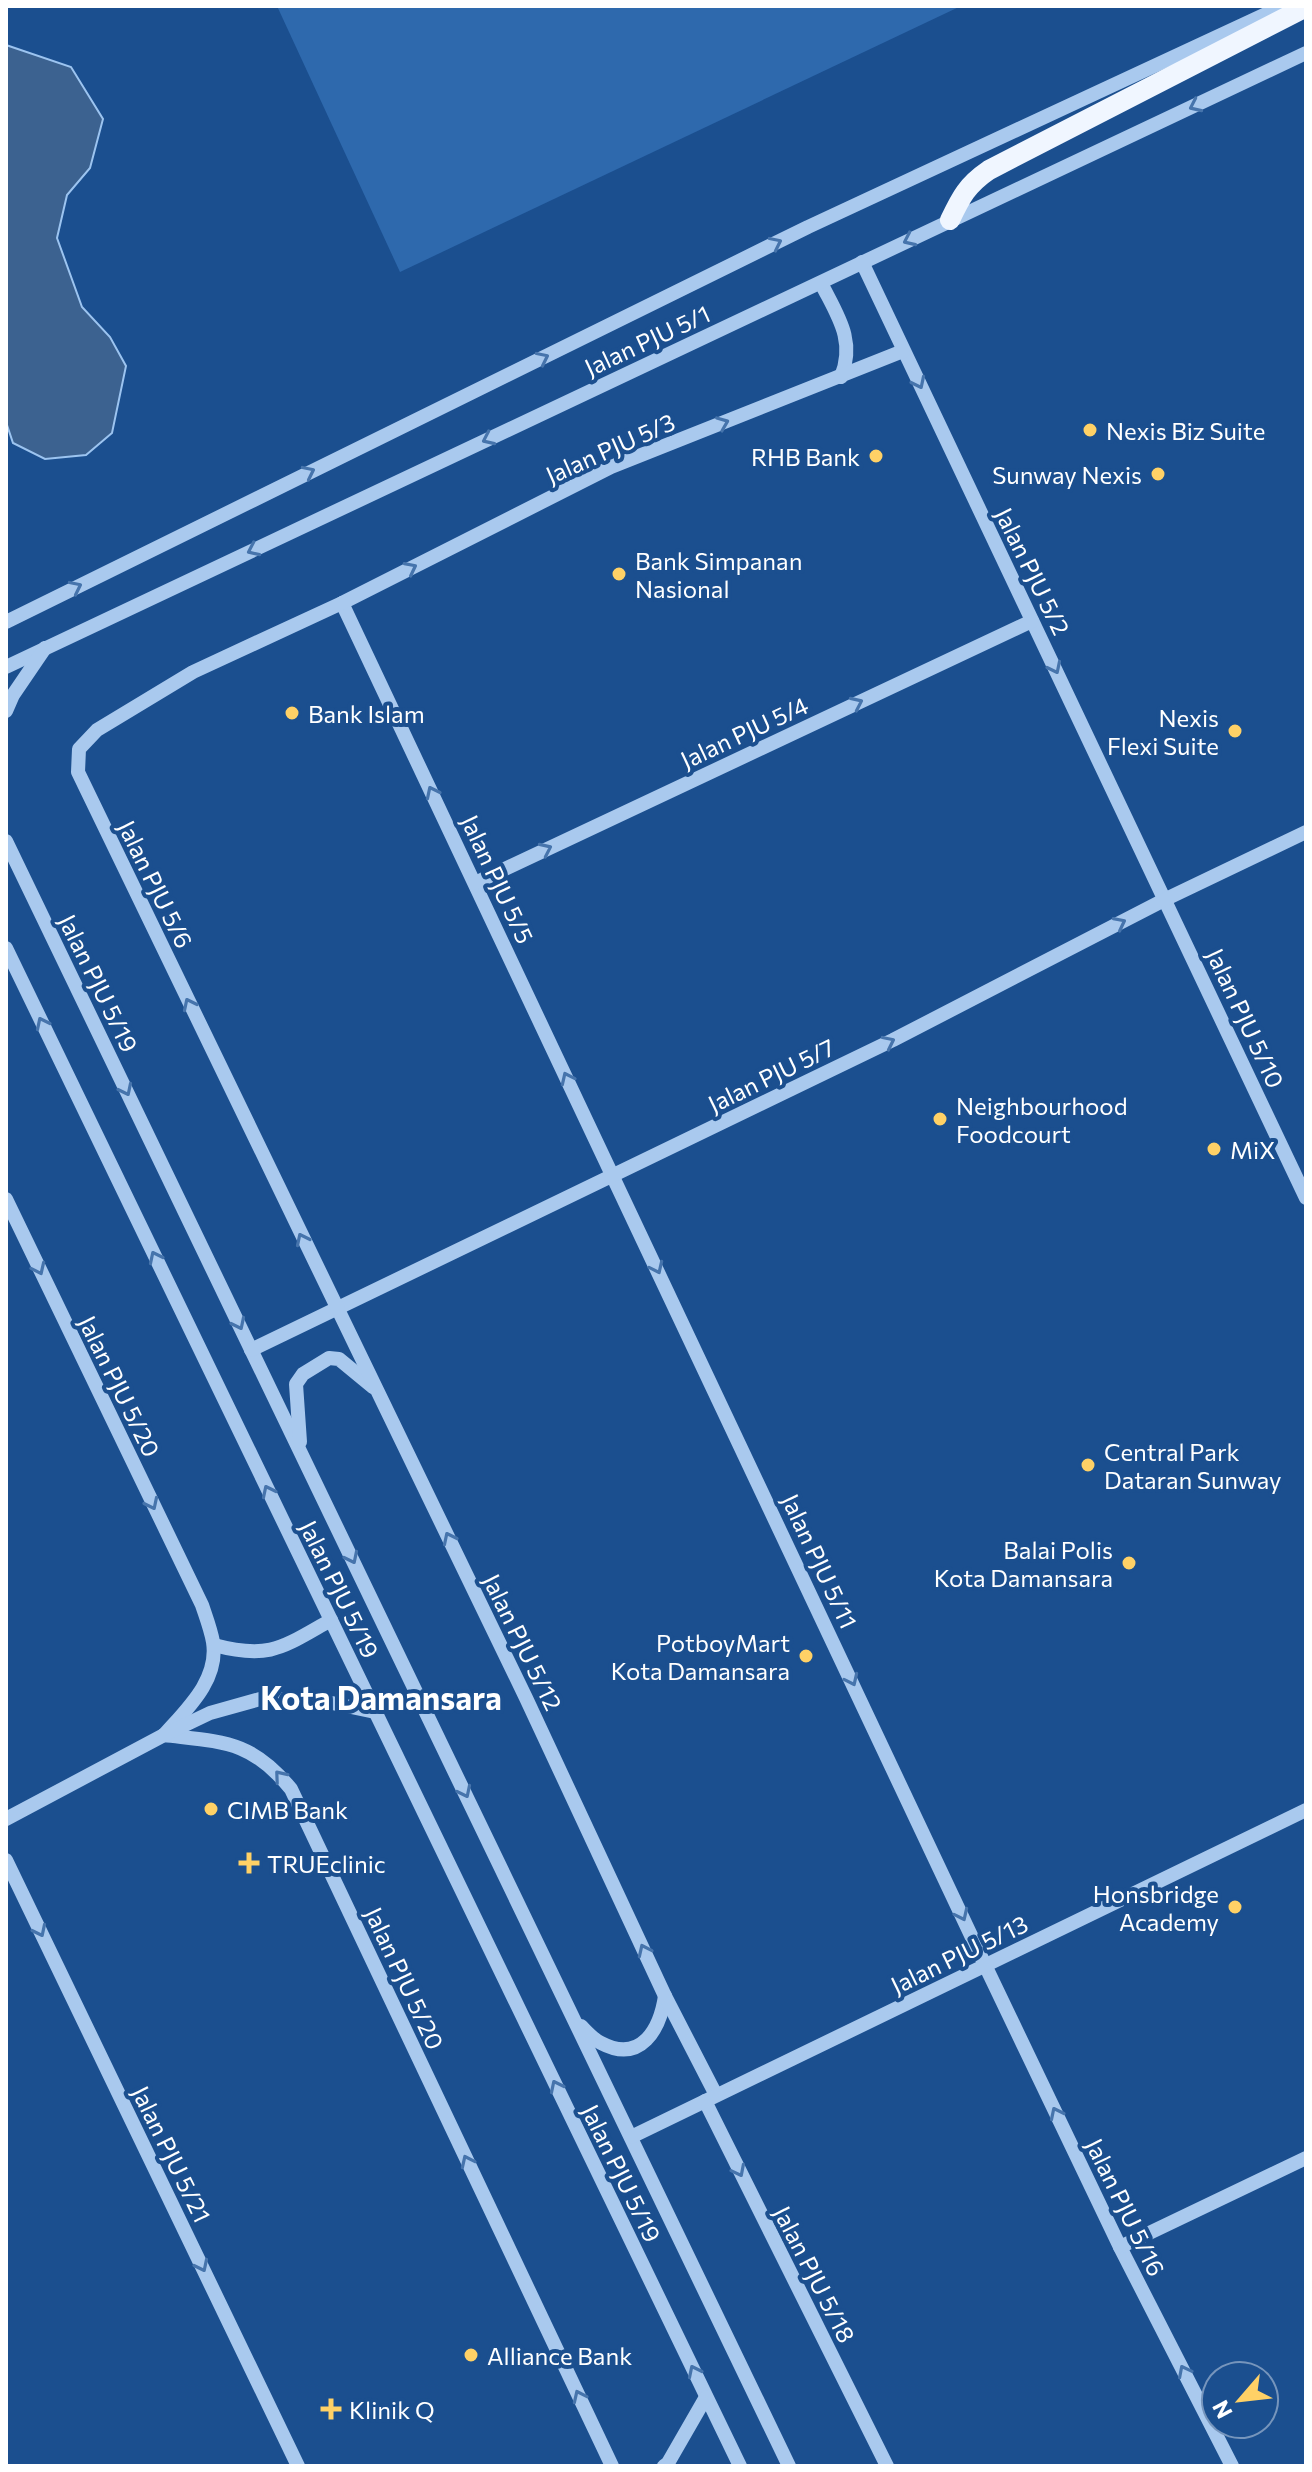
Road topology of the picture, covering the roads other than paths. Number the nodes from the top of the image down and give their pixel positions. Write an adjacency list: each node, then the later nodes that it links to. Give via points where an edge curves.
1 (1283, 6): 11 (street, Jalan PJU 5/1, one-way to 1, via 808,227)
2 (1306, 7): 4 (main road, via 1015,156 975,180)
3 (1306, 53): 4 (street, Jalan PJU 5/1, one-way to 4)
4 (950, 220): 5 (street, Jalan PJU 5/1, one-way to 5)
5 (862, 262): 6 (street, Jalan PJU 5/1); 7 (street, Jalan PJU 5/2)
6 (821, 283): 8 (street, via 847,338 848,360); 12 (street, Jalan PJU 5/1, one-way to 12)
7 (903, 351): 8 (street, Jalan PJU 5/3); 10 (street, Jalan PJU 5/2, one-way to 10)
8 (841, 377): 9 (street, Jalan PJU 5/3, one-way to 8, via 611,467)
9 (342, 603): 18 (street, Jalan PJU 5/5, one-way to 9); 24 (street, Jalan PJU 5/6, one-way to 9, via 78,772 79,749 97,730 193,672)
10 (1032, 621): 18 (street, Jalan PJU 5/4, one-way to 10); 19 (street, Jalan PJU 5/2, one-way to 19)
11 (6, 622)
12 (46, 647): 13 (street, Jalan PJU 5/1); 14 (street)
13 (6, 667)
14 (6, 711)
15 (1306, 832): 19 (street, Jalan PJU 5/7)
16 (6, 835): 17 (street, Jalan PJU 5/19)
17 (6, 842): 25 (street, Jalan PJU 5/19, one-way to 25)
18 (475, 883): 21 (street, Jalan PJU 5/5, one-way to 18)
19 (1166, 899): 21 (street, Jalan PJU 5/7, one-way to 19, via 893,1040); 22 (street, Jalan PJU 5/10)
20 (6, 948): 28 (street, Jalan PJU 5/19, one-way to 20)
21 (613, 1175): 24 (street, Jalan PJU 5/7); 35 (street, Jalan PJU 5/11, one-way to 35)
22 (1306, 1198)
23 (6, 1199): 29 (street, Jalan PJU 5/20, one-way to 29, via 202,1605)
24 (336, 1309): 25 (street, Jalan PJU 5/7); 26 (street, Jalan PJU 5/12)
25 (251, 1350): 27 (street, Jalan PJU 5/19)
26 (379, 1393): 27 (street, via 339,1359 329,1358 303,1374 296,1384); 36 (street, Jalan PJU 5/12, one-way to 26)
27 (302, 1454): 37 (street, Jalan PJU 5/19, one-way to 37)
28 (331, 1620): 29 (street, via 270,1651); 30 (street, Jalan PJU 5/19)
29 (214, 1645): 31 (street, Jalan PJU 5/20, via 205,1685)
30 (375, 1712): 31 (street, via 313,1699 260,1699 210,1713); 42 (street, Jalan PJU 5/19, one-way to 30)
31 (164, 1735): 33 (street); 44 (street, Jalan PJU 5/20, one-way to 31, via 291,1789 252,1753 226,1743)
32 (1306, 1810): 35 (street, Jalan PJU 5/13)
33 (6, 1819)
34 (6, 1860): 43 (street, Jalan PJU 5/21, one-way to 43)
35 (985, 1965): 38 (street, Jalan PJU 5/13); 41 (street, Jalan PJU 5/16, one-way to 35)
36 (665, 1996): 37 (street, via 662,2017 637,2047 600,2043); 38 (street, Jalan PJU 5/12)
37 (575, 2021): 39 (street, Jalan PJU 5/19)
38 (710, 2098): 39 (street, Jalan PJU 5/13); 48 (street, Jalan PJU 5/18, one-way to 48)
39 (631, 2137): 47 (street, Jalan PJU 5/19)
40 (1306, 2158): 41 (street)
41 (1120, 2247): 49 (street, Jalan PJU 5/16, one-way to 41)
42 (706, 2397): 45 (street); 46 (street, Jalan PJU 5/19)
43 (298, 2466)
44 (612, 2466)
45 (664, 2466)
46 (740, 2466)
47 (789, 2466)
48 (887, 2466)
49 (1232, 2466)

